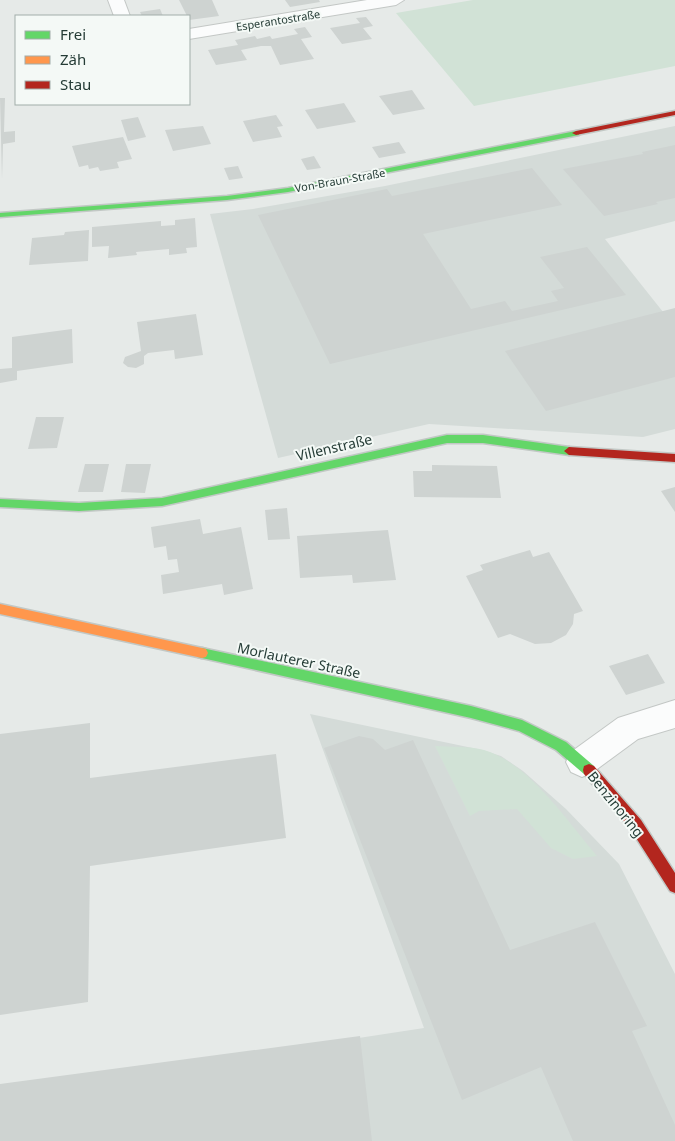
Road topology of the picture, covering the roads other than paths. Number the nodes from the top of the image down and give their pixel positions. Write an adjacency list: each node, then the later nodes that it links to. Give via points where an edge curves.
1 (116, 0): 3 (street)
2 (396, 0): 4 (street, Esperantostraße)
3 (122, 15)
4 (190, 34)
5 (675, 113): 6 (street, Von-Braun-Straße, via 288,190 218,199)
6 (0, 215)
7 (675, 458): 8 (street, Villenstraße, via 628,457 483,440 447,439 162,502 79,507)
8 (0, 503)
9 (0, 609): 11 (street, Morlauterer Straße, via 499,719 543,736)
10 (675, 714): 11 (street, Benzinoring, via 628,728)
11 (582, 762): 12 (street, Benzinoring, via 636,826)
12 (675, 886)

